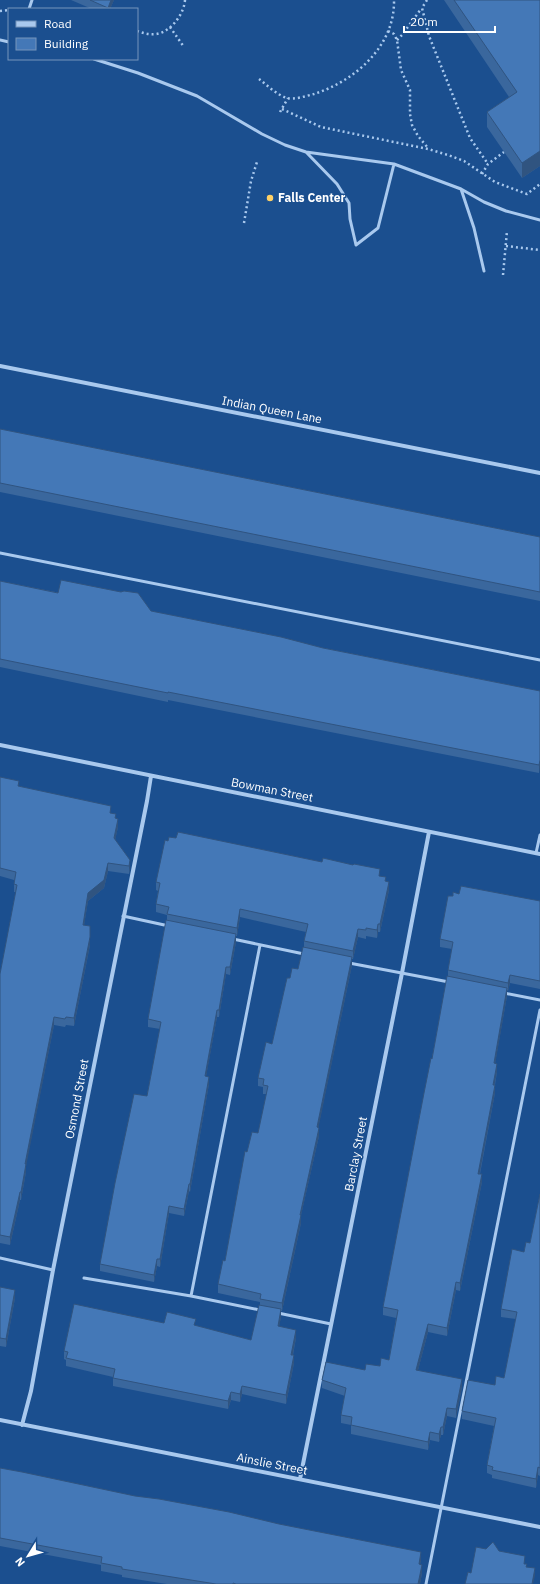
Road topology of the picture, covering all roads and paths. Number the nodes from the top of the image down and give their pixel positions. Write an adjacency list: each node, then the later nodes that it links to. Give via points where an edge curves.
1 (185, 0): 5 (path, via 179,18)
2 (394, 0): 7 (path)
3 (427, 0): 4 (path)
4 (422, 8): 8 (path); 19 (path, via 429,36 470,138)
5 (170, 27): 6 (path, via 157,34); 9 (path)
6 (138, 31)
7 (388, 31): 8 (path, via 394,34); 12 (path, via 367,63 355,74 306,96)
8 (397, 40): 14 (path, via 400,70 410,90 412,125)
9 (184, 47)
10 (97, 60): 15 (lane, via 197,96 262,134)
11 (259, 78): 12 (path)
12 (288, 98): 13 (path)
13 (280, 112)
14 (428, 149)
15 (306, 152): 18 (lane); 18 (lane, via 337,184 349,203 356,245 378,228)
16 (504, 152): 19 (path)
17 (258, 162): 23 (path, via 251,181)
18 (394, 164): 21 (lane)
19 (488, 164): 20 (path)
20 (482, 174)
21 (461, 189): 22 (lane, via 506,211); 27 (lane)
22 (540, 220)
23 (244, 223)
24 (507, 231): 25 (path)
25 (506, 246): 26 (path); 28 (path)
26 (540, 250)
27 (484, 271)
28 (503, 275)
29 (0, 366): 30 (street, Indian Queen Lane)
30 (540, 473)
31 (0, 553): 32 (lane)
32 (540, 660)
33 (0, 745): 34 (street, Bowman Street)
34 (151, 776): 35 (street, Bowman Street); 38 (street, Osmond Street)
35 (429, 832): 37 (street, Bowman Street); 44 (street, Barclay Street)
36 (540, 835): 37 (lane)
37 (538, 853)
38 (124, 916): 39 (lane); 50 (street, Osmond Street)
39 (170, 926)
40 (230, 939): 41 (lane)
41 (260, 945): 42 (lane); 52 (lane)
42 (306, 954)
43 (343, 961): 44 (lane)
44 (402, 972): 45 (lane); 55 (street, Barclay Street)
45 (452, 982)
46 (503, 993): 47 (lane)
47 (540, 1000)
48 (540, 1010): 59 (lane)
49 (0, 1258): 50 (lane)
50 (53, 1270): 57 (street, Osmond Street)
51 (84, 1278): 52 (lane)
52 (191, 1296): 53 (lane)
53 (266, 1311)
54 (273, 1312): 55 (lane)
55 (331, 1324): 58 (street, Barclay Street)
56 (0, 1420): 57 (street, Ainslie Street)
57 (22, 1425): 58 (street, Ainslie Street)
58 (300, 1479): 59 (street, Ainslie Street)
59 (441, 1507): 60 (street, Ainslie Street); 61 (lane)
60 (540, 1527)
61 (426, 1584)

